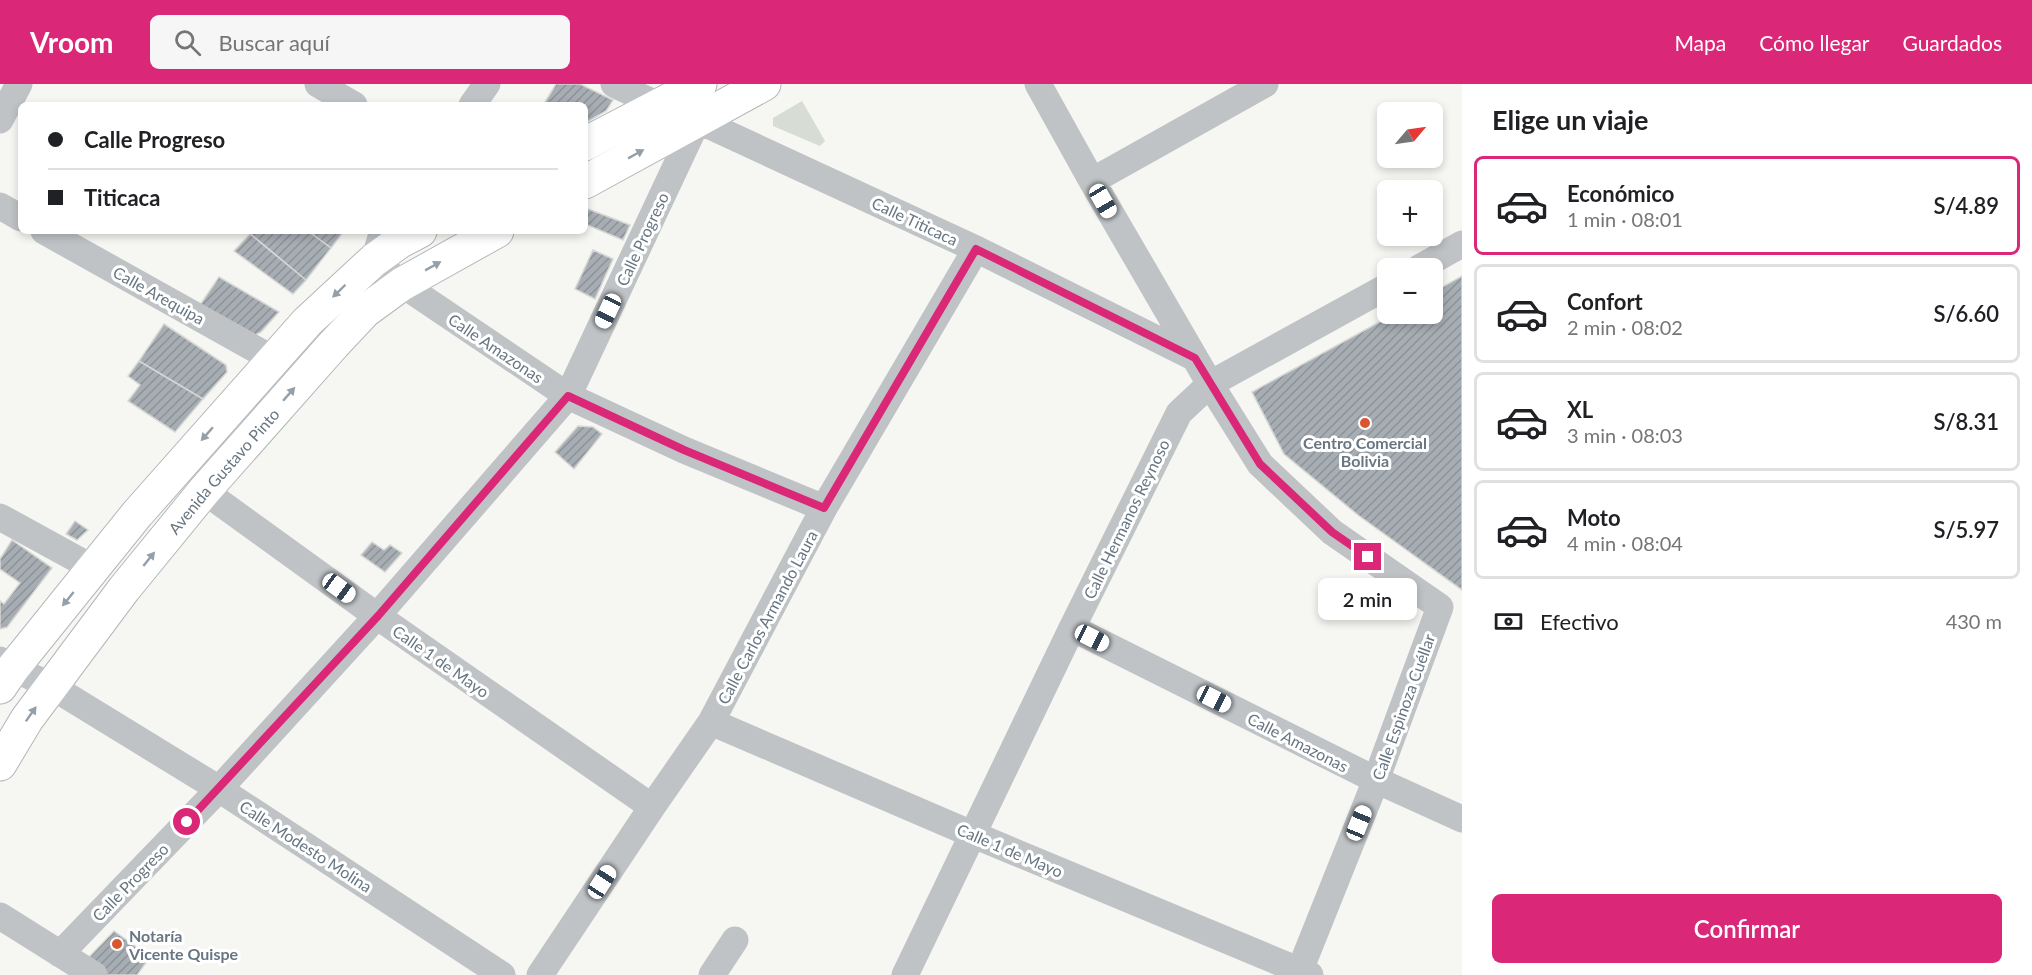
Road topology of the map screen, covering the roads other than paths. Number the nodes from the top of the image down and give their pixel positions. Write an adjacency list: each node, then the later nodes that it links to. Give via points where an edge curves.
1 (19, 84): 13 (street)
2 (318, 84): 10 (street)
3 (487, 84): 11 (street)
4 (614, 84): 12 (street)
5 (700, 84): 12 (main road)
6 (716, 84): 14 (street, Calle Progreso)
7 (764, 84): 14 (main road)
8 (1038, 84): 17 (street)
9 (1265, 84): 17 (street)
10 (349, 102)
11 (474, 102)
12 (658, 105): 15 (main road)
13 (0, 120)
14 (697, 120): 16 (main road, one-way to 14); 25 (street, Calle Titicaca); 32 (street, Calle Progreso)
15 (588, 142)
16 (588, 180)
17 (1092, 181): 29 (street)
18 (0, 206): 19 (street)
19 (18, 216)
20 (49, 234): 30 (street, Calle Arequipa)
21 (414, 234): 24 (main road, via 399,242)
22 (492, 234): 27 (main road, Avenida Gustavo Pinto, one-way to 22)
23 (1462, 244): 26 (street)
24 (379, 245): 27 (street, Calle Amazonas); 30 (main road, one-way to 30)
25 (976, 249): 29 (street, Calle Titicaca); 34 (street, Calle Carlos Armando Laura)
26 (1437, 258)
27 (402, 284): 32 (street, Calle Amazonas); 33 (main road, Avenida Gustavo Pinto, one-way to 27, via 365,311)
28 (1377, 292): 31 (street, Calle Hermanos Reynoso)
29 (1195, 358): 31 (street)
30 (273, 359): 36 (main road, one-way to 36)
31 (1210, 384): 38 (street, Calle Hermanos Reynoso, via 1179,413); 43 (street, Calle Espinoza Cuéllar, via 1260,464 1332,532 1440,607)
32 (568, 396): 34 (street, Calle Amazonas); 37 (street, Calle Progreso)
33 (204, 491): 37 (street, Calle 1 de Mayo); 40 (main road, Avenida Gustavo Pinto, one-way to 33)
34 (824, 508): 41 (street, Calle Carlos Armando Laura)
35 (0, 517): 36 (street)
36 (93, 568): 39 (main road, one-way to 39)
37 (378, 616): 44 (street, Calle Progreso); 45 (street, Calle 1 de Mayo)
38 (1072, 628): 43 (street, Calle Amazonas); 47 (street, Calle Hermanos Reynoso)
39 (4, 672): 40 (street, Calle Modesto Molina)
40 (51, 686): 42 (main road, Avenida Gustavo Pinto, one-way to 40); 44 (street, Calle Modesto Molina)
41 (711, 722): 45 (street, Calle Carlos Armando Laura); 47 (street, Calle 1 de Mayo)
42 (0, 764)
43 (1376, 780): 46 (street, Calle Amazonas); 51 (street, Calle Espinoza Cuéllar)
44 (219, 789): 50 (street, Calle Progreso); 53 (street, Calle Modesto Molina)
45 (652, 807): 54 (street, Calle Carlos Armando Laura)
46 (1462, 819)
47 (974, 835): 51 (street, Calle 1 de Mayo); 56 (street, Calle Hermanos Reynoso)
48 (0, 916): 50 (street)
49 (735, 940): 55 (street)
50 (60, 954): 52 (street)
51 (1302, 974)
52 (94, 975)
53 (502, 975)
54 (540, 975)
55 (712, 975)
56 (905, 975)

